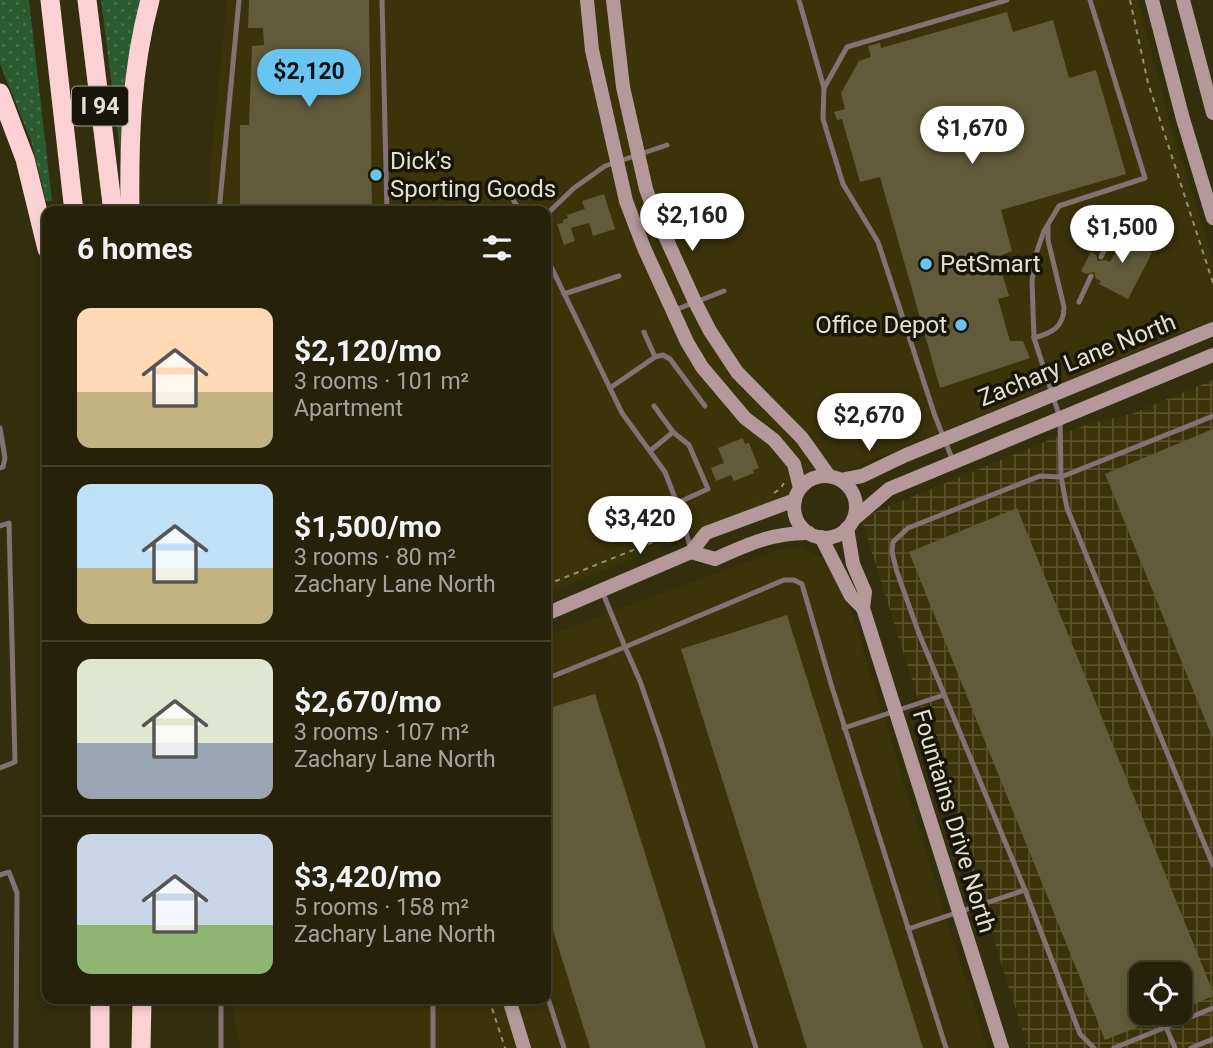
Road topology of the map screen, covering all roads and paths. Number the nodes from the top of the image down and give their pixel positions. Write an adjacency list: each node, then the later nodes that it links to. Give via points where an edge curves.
1 (50, 0): 21 (highway, I 94)
2 (88, 0): 22 (highway, I 94)
3 (149, 0): 23 (highway, via 134,75)
4 (239, 0): 24 (lane)
5 (382, 0): 25 (lane)
6 (587, 0): 19 (street, via 592,50)
7 (612, 0): 18 (street, via 623,87)
8 (799, 0): 14 (lane)
9 (1007, 0): 14 (lane, via 848,47)
10 (1090, 0): 30 (lane, via 1145,178 1059,206)
11 (1129, 0): 36 (path, via 1149,83)
12 (1152, 0): 29 (street)
13 (1183, 0): 16 (street)
14 (824, 88): 55 (lane, via 823,119 843,184 878,242)
15 (0, 93): 31 (highway, via 25,159)
16 (1213, 113)
17 (667, 145): 18 (lane)
18 (638, 155): 19 (lane); 39 (street, via 655,214)
19 (617, 162): 27 (lane, via 589,175); 41 (street, via 643,248)
20 (512, 198): 26 (lane)
21 (73, 206)
22 (112, 206)
23 (130, 206)
24 (220, 206)
25 (387, 206)
26 (517, 206)
27 (551, 210)
28 (1133, 215): 32 (lane, via 1111,235)
29 (1213, 218)
30 (1048, 223): 44 (lane, via 1031,281); 44 (lane, via 1064,317 1050,333)
31 (42, 229)
32 (1101, 257)
33 (551, 267): 38 (lane)
34 (620, 276): 38 (lane)
35 (1091, 276): 40 (lane)
36 (1213, 283)
37 (724, 291): 39 (lane)
38 (564, 294): 47 (lane)
39 (695, 302): 41 (lane); 60 (street, via 737,372)
40 (1079, 302)
41 (674, 310): 62 (street, via 702,367 745,418 774,440 794,464)
42 (1213, 328): 48 (street, Zachary Lane North)
43 (644, 332): 46 (lane)
44 (1034, 338): 48 (lane)
45 (1213, 355): 52 (street, Zachary Lane North)
46 (655, 357): 47 (lane); 50 (lane, via 670,359)
47 (610, 388): 56 (lane)
48 (1052, 395): 52 (lane); 55 (street, Zachary Lane North)
49 (654, 406): 54 (lane)
50 (705, 406)
51 (1213, 416): 59 (lane)
52 (1060, 418): 57 (street, Zachary Lane North); 59 (lane)
53 (0, 428): 58 (lane, via 5,458)
54 (673, 432): 56 (lane); 64 (lane, via 689,445 708,489)
55 (944, 439): 57 (lane); 60 (street, Zachary Lane North, via 862,476)
56 (650, 451): 64 (lane, via 665,472)
57 (953, 461): 65 (street, Zachary Lane North, via 889,489)
58 (0, 468)
59 (1061, 477): 76 (lane, via 1040,476 908,528 893,542 897,572); 80 (lane, via 1067,508)
60 (835, 478): 62 (street, via 813,478); 65 (street, via 848,486 855,502)
61 (786, 481): 63 (path)
62 (798, 494): 68 (street, via 797,519); 69 (street, via 706,533)
63 (771, 495)
64 (677, 503): 67 (lane)
65 (850, 524): 68 (street, via 840,534); 72 (street, Fountains Drive North, via 853,564 865,592)
66 (0, 526): 79 (lane, via 9,523 15,762)
67 (685, 529): 69 (lane); 70 (path)
68 (815, 535): 69 (street, via 762,538 715,559); 72 (street, Fountains Drive North)
69 (691, 552): 71 (street)
70 (551, 584)
71 (602, 591): 73 (street); 74 (lane)
72 (863, 608): 77 (street, Fountains Drive North)
73 (551, 612)
74 (625, 648): 75 (lane); 78 (lane, via 784,580 794,580 802,584); 103 (lane, via 662,742)
75 (551, 677)
76 (944, 695): 77 (lane); 82 (lane)
77 (895, 710): 78 (lane); 83 (street, Fountains Drive North)
78 (844, 727): 84 (lane)
79 (0, 768)
80 (1213, 865)
81 (0, 875): 95 (lane, via 9,872 17,893)
82 (1024, 890): 83 (lane); 106 (lane, via 1080,1034)
83 (958, 911): 84 (lane); 105 (street, Fountains Drive North)
84 (908, 929): 104 (lane)
85 (100, 1004): 96 (highway)
86 (142, 1004): 97 (highway)
87 (221, 1004): 98 (lane)
88 (433, 1004): 99 (lane)
89 (491, 1004): 100 (path)
90 (511, 1004): 101 (street)
91 (550, 1004): 102 (lane)
92 (1213, 1008): 93 (lane)
93 (1166, 1027): 107 (lane); 108 (lane)
94 (1213, 1040): 109 (lane)
95 (16, 1048)
96 (100, 1048)
97 (141, 1048)
98 (221, 1048)
99 (433, 1048)
100 (505, 1048)
101 (524, 1048)
102 (564, 1048)
103 (756, 1048)
104 (946, 1048)
105 (1002, 1048)
106 (1094, 1048)
107 (1114, 1048)
108 (1175, 1048)
109 (1191, 1048)

